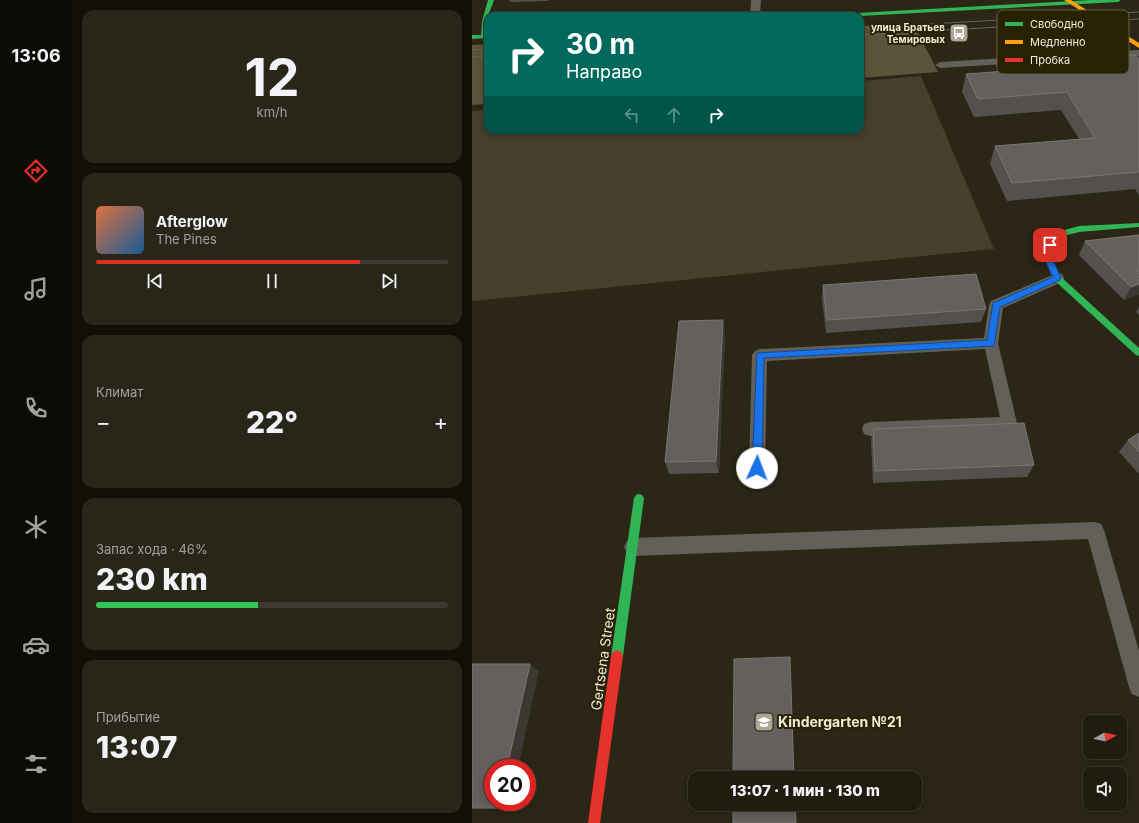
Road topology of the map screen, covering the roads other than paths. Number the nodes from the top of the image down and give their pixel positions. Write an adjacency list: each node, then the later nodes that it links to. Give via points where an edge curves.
1 (491, 0): 6 (street)
2 (756, 0): 7 (lane)
3 (1118, 0): 4 (street)
4 (1068, 1): 5 (street); 8 (street)
5 (1082, 10)
6 (488, 12)
7 (755, 12)
8 (864, 14)
9 (484, 36): 10 (street)
10 (472, 37)
11 (1129, 40): 12 (street)
12 (1139, 46)
13 (1139, 52): 14 (lane)
14 (1129, 53)
15 (997, 61): 16 (lane)
16 (940, 65)
17 (1139, 225): 18 (street, via 1079,229 1053,236 1046,254)
18 (1057, 278): 19 (lane, via 996,305); 20 (street)
19 (991, 343): 21 (lane, via 1009,423); 22 (lane, via 760,355)
20 (1139, 353)
21 (870, 428)
22 (757, 468)
23 (639, 498): 24 (street, Gertsena Street)
24 (633, 547): 25 (lane, via 1094,530); 26 (street, Gertsena Street)
25 (1139, 687)
26 (594, 823)

